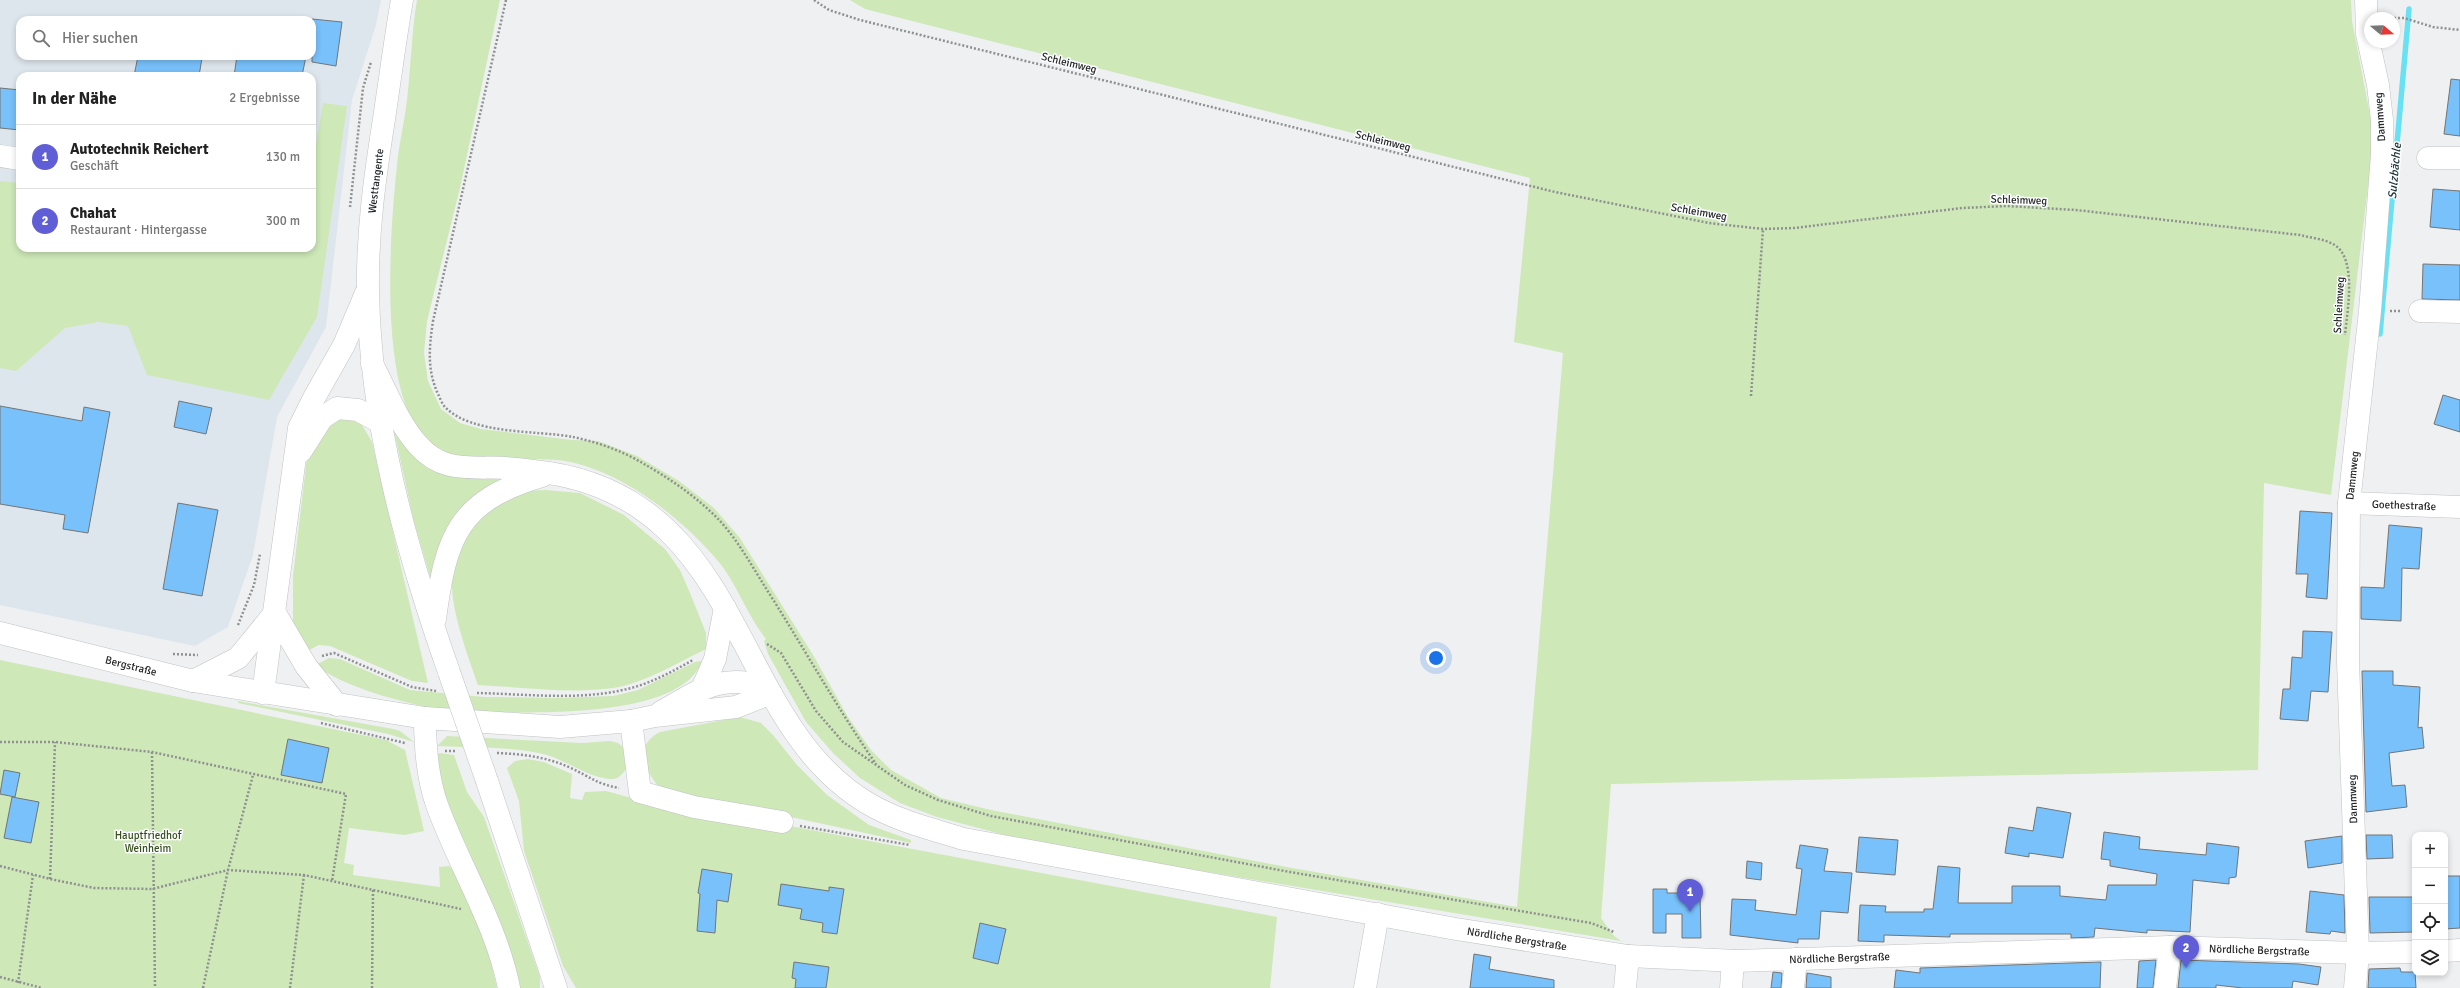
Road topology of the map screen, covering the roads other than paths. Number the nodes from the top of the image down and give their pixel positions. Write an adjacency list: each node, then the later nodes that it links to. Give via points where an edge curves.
1 (402, 0): 7 (main road, Westtangente, via 372,199)
2 (2366, 0): 14 (main road, Dammweg, via 2367,34 2378,85 2382,120 2382,154 2370,311)
3 (0, 156): 4 (main road)
4 (16, 158)
5 (2428, 158): 6 (main road)
6 (2460, 158)
7 (368, 290): 10 (main road, Westtangente); 12 (main road, via 338,358 299,428)
8 (2420, 311): 9 (main road)
9 (2460, 312)
10 (372, 364): 11 (main road, Westtangente); 13 (main road, Nördliche Bergstraße, via 418,446 440,462 465,469 503,468)
11 (380, 422): 12 (main road, via 358,410 337,408 322,418); 18 (main road, Westtangente, via 403,524)
12 (296, 459): 17 (main road)
13 (550, 473): 16 (main road, Nördliche Bergstraße, via 593,484 631,500 668,531 700,570); 18 (main road, via 512,485 486,498 465,517 449,548 440,583)
14 (2349, 503): 15 (main road, Goethestraße); 34 (main road, Dammweg, via 2348,661)
15 (2460, 507)
16 (725, 608): 21 (main road, via 715,659); 22 (main road, Nördliche Bergstraße)
17 (275, 613): 20 (main road, via 238,658); 23 (main road); 24 (main road, via 306,666)
18 (434, 626): 39 (main road, Westtangente, bridge)
19 (0, 634): 20 (main road, Bergstraße)
20 (193, 680): 23 (main road, Bergstraße)
21 (702, 689): 22 (main road, via 732,680 748,681); 25 (main road)
22 (769, 690): 25 (main road, via 736,707); 29 (main road, Nördliche Bergstraße, via 810,752 837,781 868,803 907,822 964,839)
23 (263, 693): 24 (main road, Bergstraße)
24 (337, 705): 26 (main road, Bergstraße)
25 (655, 716): 27 (main road, Bergstraße)
26 (425, 718): 27 (main road, Bergstraße, via 560,727); 38 (main road, via 425,750 436,803 503,957)
27 (630, 721): 28 (main road, via 640,792 694,807)
28 (782, 822)
29 (1378, 914): 35 (main road, Nördliche Bergstraße); 40 (main road)
30 (2170, 947): 34 (main road, Nördliche Bergstraße); 36 (main road, Nördliche Bergstraße); 44 (main road)
31 (2460, 950): 32 (main road)
32 (2448, 951)
33 (2412, 952): 34 (main road, Nördliche Bergstraße)
34 (2358, 953): 45 (main road, Dammweg)
35 (1626, 956): 37 (main road, Nördliche Bergstraße); 41 (main road)
36 (1796, 959): 37 (main road, Nördliche Bergstraße); 43 (main road)
37 (1733, 961): 42 (main road)
38 (509, 988)
39 (556, 988)
40 (1365, 988)
41 (1625, 988)
42 (1731, 988)
43 (1793, 988)
44 (2165, 988)
45 (2355, 988)

